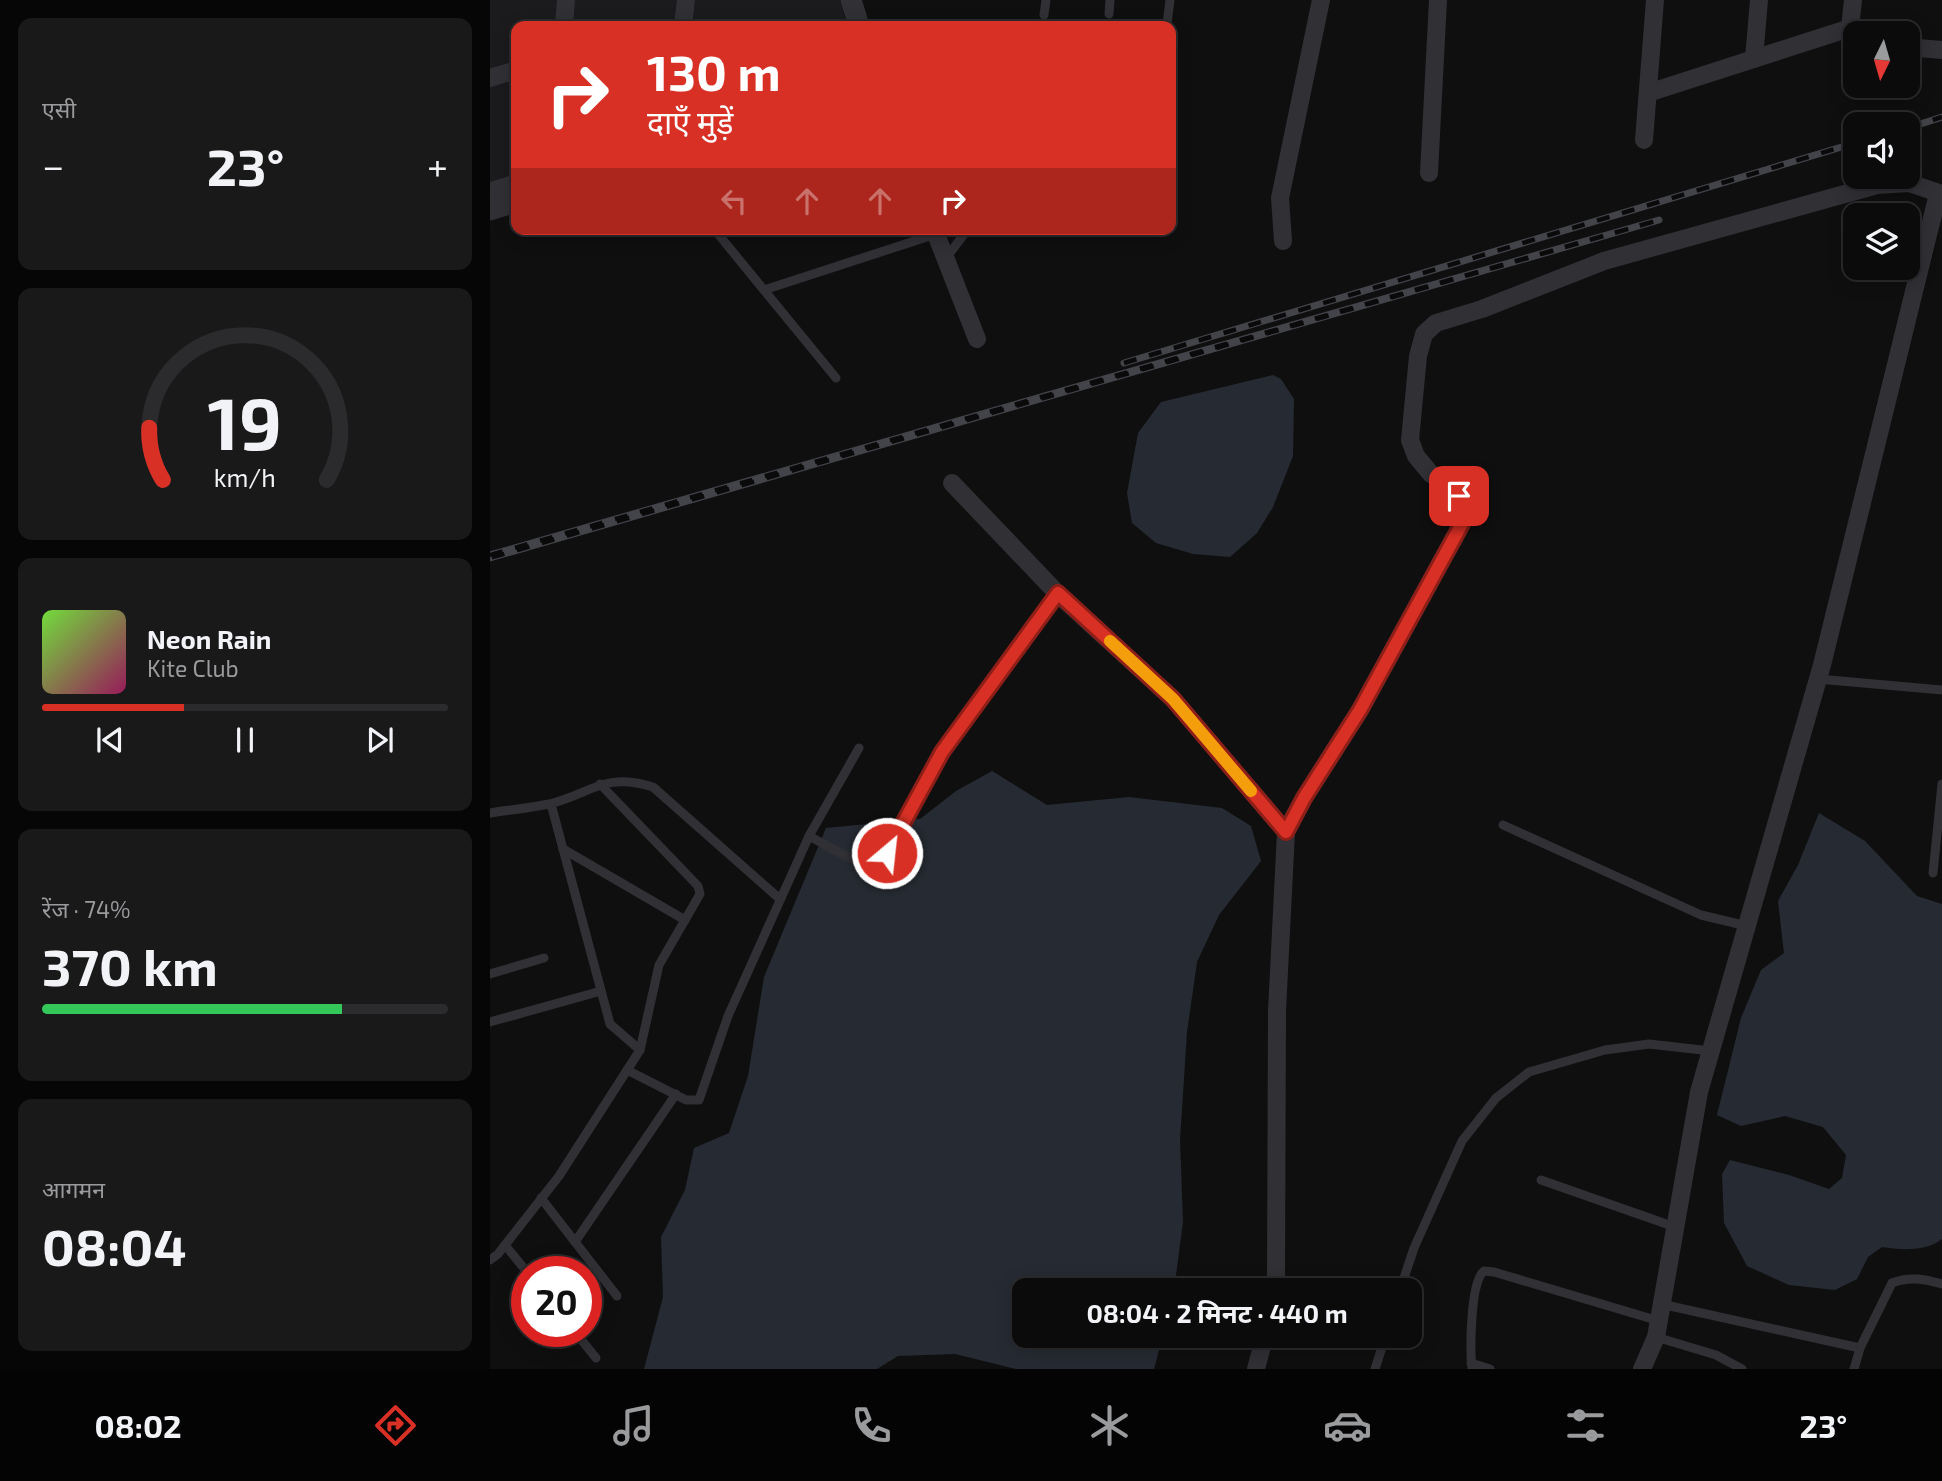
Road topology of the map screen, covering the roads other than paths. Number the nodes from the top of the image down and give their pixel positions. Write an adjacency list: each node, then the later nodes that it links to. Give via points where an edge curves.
1 (566, 0): 14 (street)
2 (686, 0): 15 (street)
3 (851, 0): 16 (street)
4 (1046, 0): 13 (lane)
5 (1110, 0): 12 (lane)
6 (1170, 0): 17 (lane)
7 (1321, 0): 37 (street, via 1280,198)
8 (1438, 0): 27 (street)
9 (1655, 0): 25 (street)
10 (1759, 0): 22 (street)
11 (1853, 0): 18 (street)
12 (1109, 14)
13 (1044, 15)
14 (564, 21)
15 (684, 21)
16 (857, 21)
17 (1167, 21)
18 (1856, 21)
19 (1843, 35): 22 (street)
20 (1920, 48): 21 (street)
21 (1942, 50)
22 (1754, 59): 25 (street)
23 (511, 72): 24 (street)
24 (490, 78)
25 (1648, 93): 26 (street)
26 (1644, 140)
27 (1429, 173)
28 (511, 187): 29 (street)
29 (490, 193)
30 (1940, 194): 44 (street); 52 (street, via 1909,183 1864,189 1604,261 1430,328 1418,356 1410,440 1416,456 1463,501 1464,520 1360,710)
31 (511, 204): 32 (street)
32 (490, 210)
33 (719, 235): 39 (lane)
34 (926, 235): 39 (lane)
35 (936, 235): 38 (street)
36 (964, 235): 38 (lane)
37 (1283, 242)
38 (946, 259): 40 (street)
39 (764, 290): 41 (lane)
40 (977, 339)
41 (836, 379)
42 (952, 483): 43 (street)
43 (1058, 593): 52 (street, via 1173,699); 53 (lane, via 942,752 880,861 860,861)
44 (1818, 679): 45 (lane); 58 (street)
45 (1942, 690)
46 (859, 748): 53 (lane)
47 (1942, 783): 55 (lane)
48 (600, 784): 49 (lane); 56 (lane, via 630,780 653,787); 57 (lane, via 700,889)
49 (551, 804): 50 (lane); 54 (lane)
50 (490, 813)
51 (1503, 825): 58 (lane, via 1701,915)
52 (1286, 832): 74 (street, via 1277,1011)
53 (809, 836): 56 (lane)
54 (563, 849): 57 (lane); 61 (lane)
55 (1933, 873)
56 (780, 899): 66 (lane, via 728,1016 699,1100)
57 (685, 920): 63 (lane, via 659,965)
58 (1747, 926): 64 (street)
59 (544, 958): 60 (lane)
60 (490, 974)
61 (601, 990): 62 (lane); 63 (lane, via 610,1024)
62 (490, 1023)
63 (640, 1050): 65 (lane)
64 (1711, 1051): 69 (street, via 1699,1092); 75 (lane, via 1649,1044 1605,1050 1529,1072 1496,1098 1462,1141)
65 (627, 1070): 66 (lane); 68 (lane)
66 (676, 1094): 70 (lane)
67 (1541, 1180): 69 (lane)
68 (541, 1198): 70 (lane); 71 (lane)
69 (1675, 1227): 78 (street)
70 (575, 1242): 77 (lane)
71 (505, 1245): 72 (lane); 73 (lane)
72 (514, 1256)
73 (490, 1260)
74 (1276, 1278)
75 (1404, 1278)
76 (1942, 1284): 82 (lane, via 1922,1279 1892,1283)
77 (617, 1296)
78 (1659, 1321): 82 (lane); 84 (lane, via 1484,1272 1478,1277 1474,1296); 88 (street); 89 (lane)
79 (587, 1347): 83 (lane)
80 (1262, 1348): 85 (street)
81 (1382, 1348): 86 (lane)
82 (1860, 1348): 90 (lane)
83 (596, 1358)
84 (1471, 1366): 87 (lane)
85 (1256, 1369)
86 (1375, 1369)
87 (1490, 1369)
88 (1642, 1369)
89 (1742, 1369)
90 (1854, 1369)

